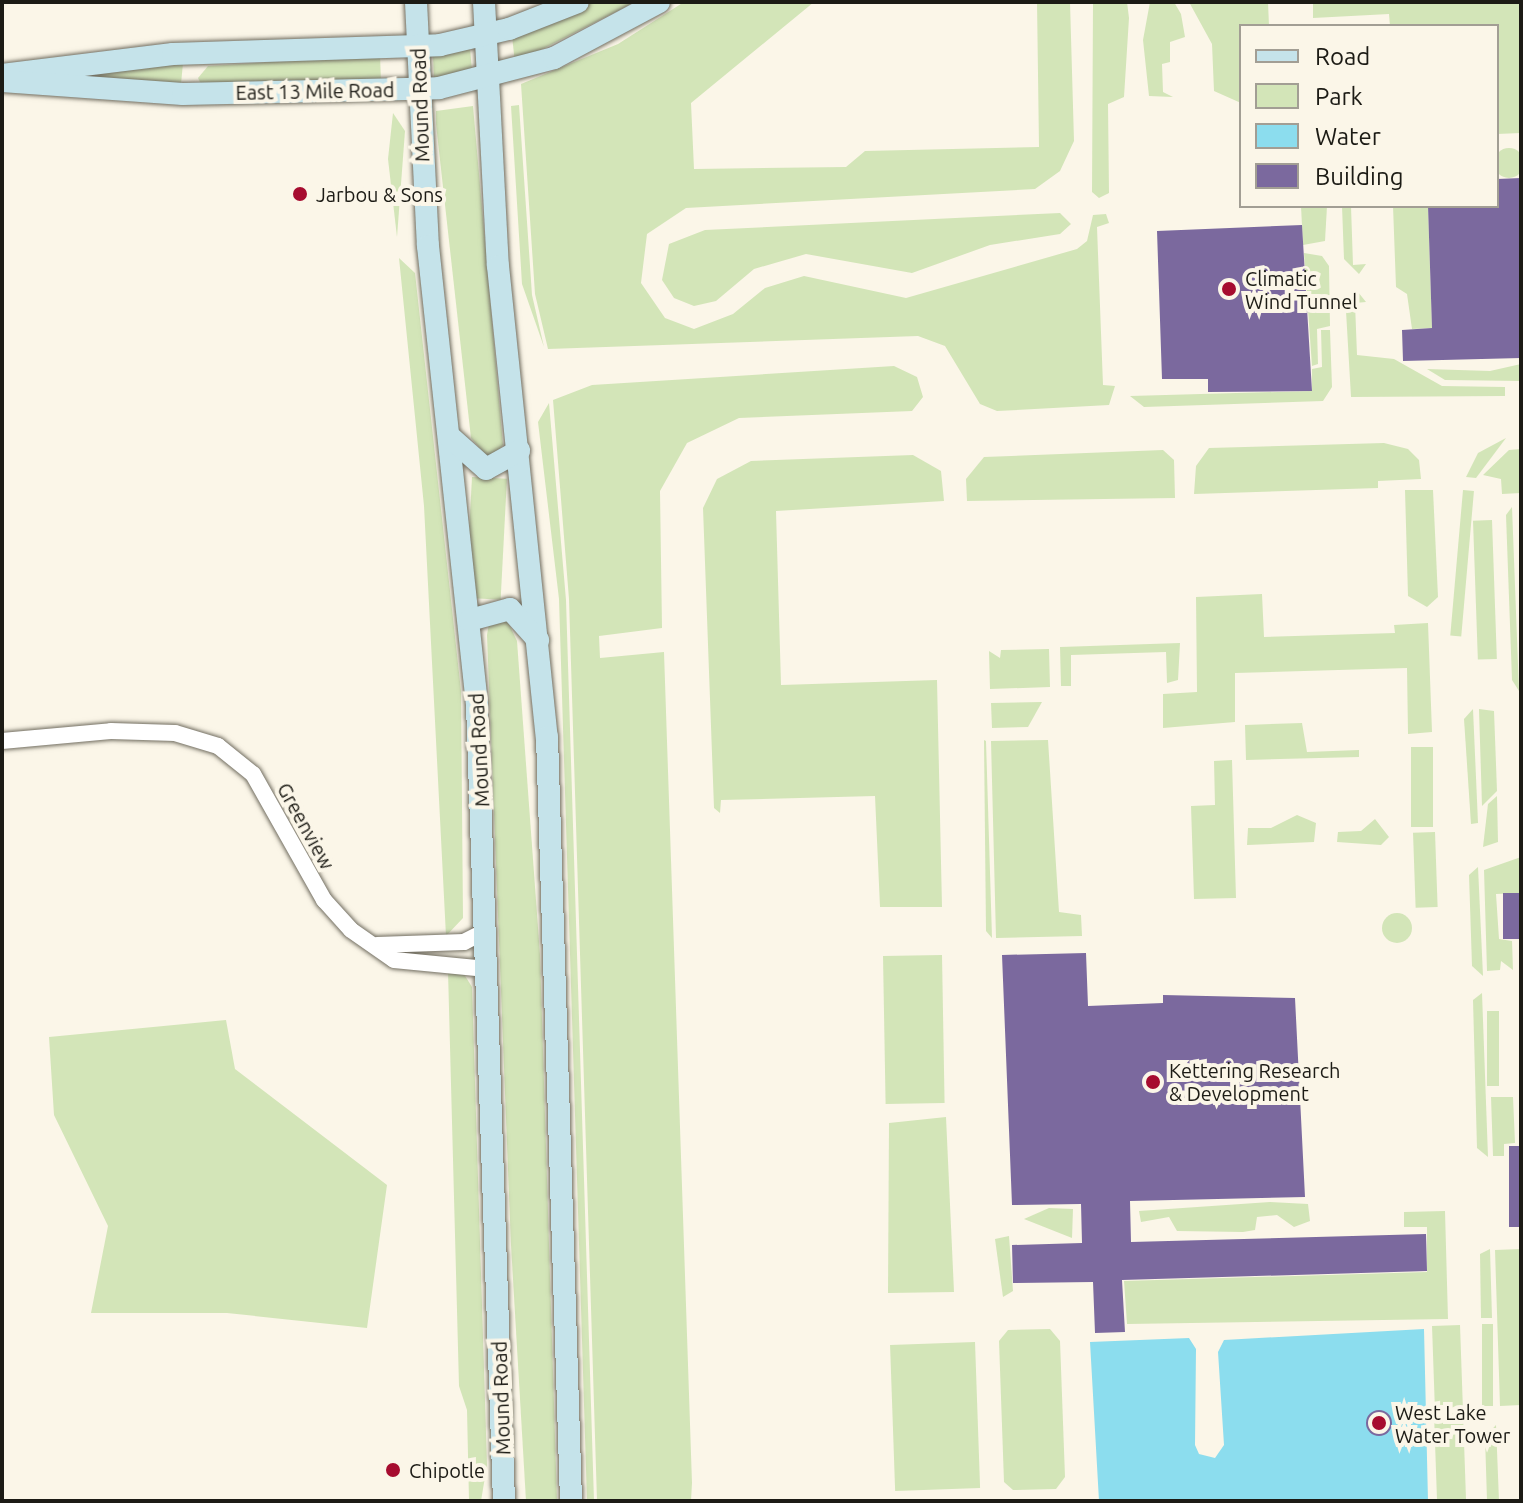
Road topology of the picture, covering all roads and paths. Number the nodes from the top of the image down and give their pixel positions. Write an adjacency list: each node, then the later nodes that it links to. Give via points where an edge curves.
1 (416, 2): 6 (main road, Mound Road)
2 (484, 2): 5 (main road)
3 (578, 2): 5 (main road, East 13 Mile Road)
4 (659, 2): 9 (main road, East 13 Mile Road, via 572,51)
5 (486, 35): 6 (main road, East 13 Mile Road); 9 (main road)
6 (418, 47): 7 (main road, East 13 Mile Road); 10 (main road, Mound Road)
7 (276, 51): 8 (main road, East 13 Mile Road, via 35,66); 11 (main road, via 269,60 194,67)
8 (2, 78): 11 (main road, East 13 Mile Road, via 21,88)
9 (487, 79): 10 (main road, East 13 Mile Road); 13 (main road)
10 (419, 89): 11 (main road, East 13 Mile Road); 12 (main road, Mound Road)
11 (196, 94)
12 (448, 433): 13 (main road, via 469,461 486,469); 14 (main road, Mound Road)
13 (519, 451): 15 (main road)
14 (470, 620): 15 (main road, via 510,609); 17 (main road, Mound Road)
15 (540, 645): 21 (main road)
16 (2, 741): 18 (street, Greenview, via 111,731 175,733 218,746 253,774 333,912)
17 (486, 931): 18 (street, via 464,942); 19 (main road, Mound Road)
18 (377, 945): 19 (street, Greenview, via 402,962)
19 (487, 969): 20 (main road, Mound Road)
20 (504, 1501)
21 (571, 1501)

